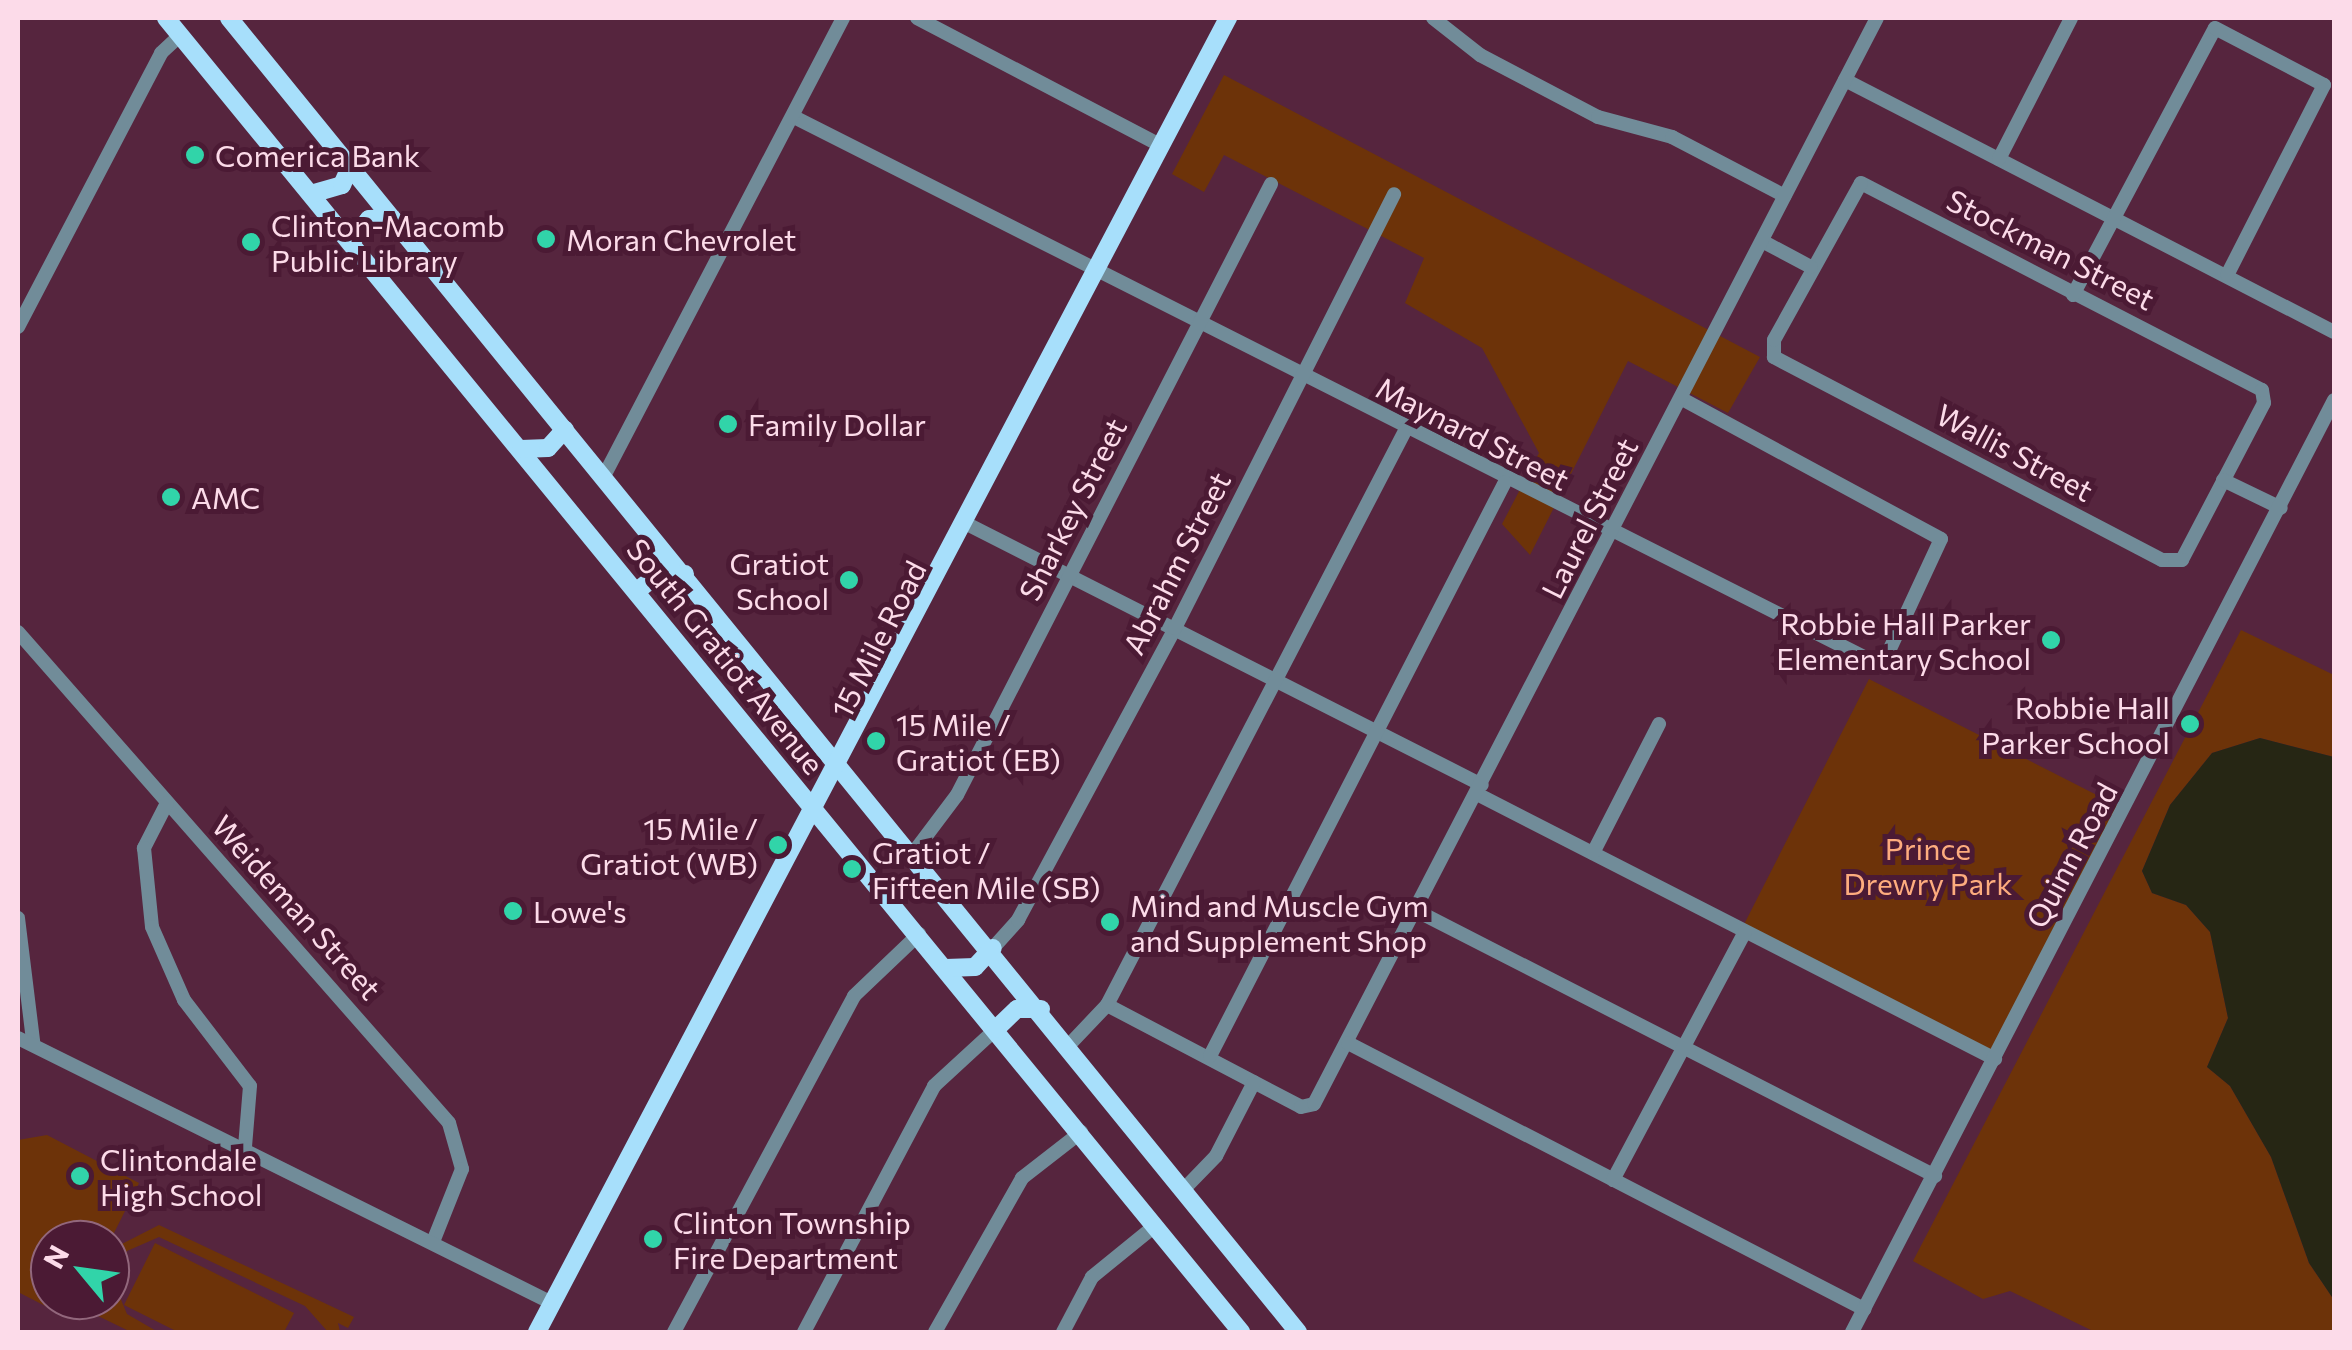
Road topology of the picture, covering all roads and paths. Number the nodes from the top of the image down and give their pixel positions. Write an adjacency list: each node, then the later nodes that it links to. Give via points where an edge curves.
1 (166, 18): 9 (main road, South Gratiot Avenue)
2 (232, 18): 14 (main road, South Gratiot Avenue)
3 (843, 18): 11 (street)
4 (917, 18): 12 (street)
5 (1228, 18): 12 (main road, 15 Mile Road)
6 (1432, 18): 18 (street, via 1480,55 1598,116 1672,137)
7 (1877, 18): 10 (street, Laurel Street)
8 (2071, 18): 13 (street)
9 (180, 35): 16 (main road, South Gratiot Avenue); 28 (street, via 161,52)
10 (1845, 80): 13 (street); 18 (street, Laurel Street)
11 (794, 117): 24 (street, Maynard Street); 36 (street)
12 (1160, 146): 24 (main road, 15 Mile Road)
13 (1999, 159): 19 (street)
14 (350, 167): 16 (main road, via 342,185); 20 (main road, South Gratiot Avenue)
15 (1271, 184): 27 (street, Sharkey Street)
16 (311, 194): 22 (main road, South Gratiot Avenue)
17 (1394, 194): 30 (street, Abrahm Street)
18 (1785, 196): 21 (street, Laurel Street)
19 (2113, 217): 25 (street); 25 (street, via 2215,28 2324,85); 26 (street)
20 (392, 218): 22 (main road, via 369,220); 33 (main road, South Gratiot Avenue)
21 (1762, 241): 23 (street); 31 (street, Laurel Street)
22 (351, 242): 35 (main road, South Gratiot Avenue)
23 (1811, 268): 26 (street, Stockman Street, via 1861,184); 37 (street, Wallis Street, via 1774,340 1778,360 2162,560 2182,560)
24 (1098, 271): 27 (street, Maynard Street); 40 (main road, 15 Mile Road)
25 (2227, 275): 29 (street)
26 (2074, 295): 37 (street, Stockman Street, via 2264,393)
27 (1198, 323): 30 (street, Maynard Street); 43 (street, Sharkey Street)
28 (18, 328)
29 (2334, 332)
30 (1302, 377): 34 (street, Maynard Street); 45 (street, Abrahm Street)
31 (1682, 399): 41 (street, Laurel Street); 41 (street, Maynard Street, via 1942,539 1877,668)
32 (2334, 400): 39 (street, Quinn Road)
33 (565, 428): 35 (main road, via 548,448); 36 (main road, South Gratiot Avenue)
34 (1406, 429): 38 (street, Maynard Street); 47 (street)
35 (520, 449): 44 (main road, South Gratiot Avenue)
36 (604, 476): 42 (main road, South Gratiot Avenue)
37 (2223, 480): 39 (street)
38 (1505, 482): 41 (street, Maynard Street); 49 (street)
39 (2281, 508): 70 (street, Quinn Road)
40 (968, 524): 43 (street); 50 (main road, 15 Mile Road)
41 (1611, 534): 51 (street, Laurel Street)
42 (685, 574): 44 (main road, via 657,576); 50 (main road, South Gratiot Avenue)
43 (1070, 574): 45 (street); 54 (street, Sharkey Street, via 948,812)
44 (638, 590): 53 (main road, South Gratiot Avenue)
45 (1175, 628): 47 (street); 60 (street, Abrahm Street, via 1018,920)
46 (18, 632): 52 (street, Weideman Street)
47 (1274, 679): 49 (street); 62 (street)
48 (1659, 724): 55 (street)
49 (1379, 732): 51 (street); 69 (street)
50 (844, 764): 53 (main road, 15 Mile Road); 54 (main road, South Gratiot Avenue)
51 (1479, 789): 55 (street); 56 (street, Laurel Street)
52 (168, 803): 73 (street, via 144,848 152,927 174,982 250,1086); 78 (street, Weideman Street, via 456,1135 459,1187)
53 (818, 811): 59 (main road, South Gratiot Avenue); 79 (main road, 15 Mile Road)
54 (914, 852): 60 (main road, South Gratiot Avenue)
55 (1594, 853): 58 (street)
56 (1417, 910): 66 (street, Laurel Street); 68 (street)
57 (18, 918): 65 (street)
58 (1745, 932): 68 (street); 70 (street)
59 (918, 934): 61 (main road, South Gratiot Avenue); 82 (street, via 854,996)
60 (993, 948): 61 (main road, via 975,966); 63 (main road, South Gratiot Avenue)
61 (946, 968): 64 (main road, South Gratiot Avenue)
62 (1107, 1005): 67 (street); 69 (street)
63 (1042, 1008): 64 (main road, via 1017,1009); 67 (main road, South Gratiot Avenue)
64 (996, 1029): 72 (main road, South Gratiot Avenue); 83 (street, via 934,1086)
65 (25, 1040): 73 (street)
66 (1348, 1042): 71 (street, Laurel Street, via 1308,1108); 75 (street)
67 (1070, 1044): 76 (main road, South Gratiot Avenue)
68 (1683, 1048): 74 (street); 75 (street)
69 (1210, 1056): 71 (street)
70 (1995, 1060): 74 (street, Quinn Road)
71 (1254, 1082): 76 (street, via 1216,1156)
72 (1081, 1132): 77 (main road, South Gratiot Avenue); 84 (street, via 1022,1178)
73 (245, 1146): 78 (street)
74 (1935, 1176): 80 (street, Quinn Road)
75 (1613, 1180): 80 (street)
76 (1187, 1186): 87 (main road, South Gratiot Avenue)
77 (1156, 1225): 85 (street, via 1092,1277); 86 (main road, South Gratiot Avenue)
78 (433, 1242): 79 (street)
79 (552, 1303): 81 (main road, 15 Mile Road)
80 (1864, 1310): 88 (street, Quinn Road)
81 (537, 1332)
82 (674, 1332)
83 (804, 1332)
84 (935, 1332)
85 (1063, 1332)
86 (1241, 1332)
87 (1298, 1332)
88 (1852, 1332)

